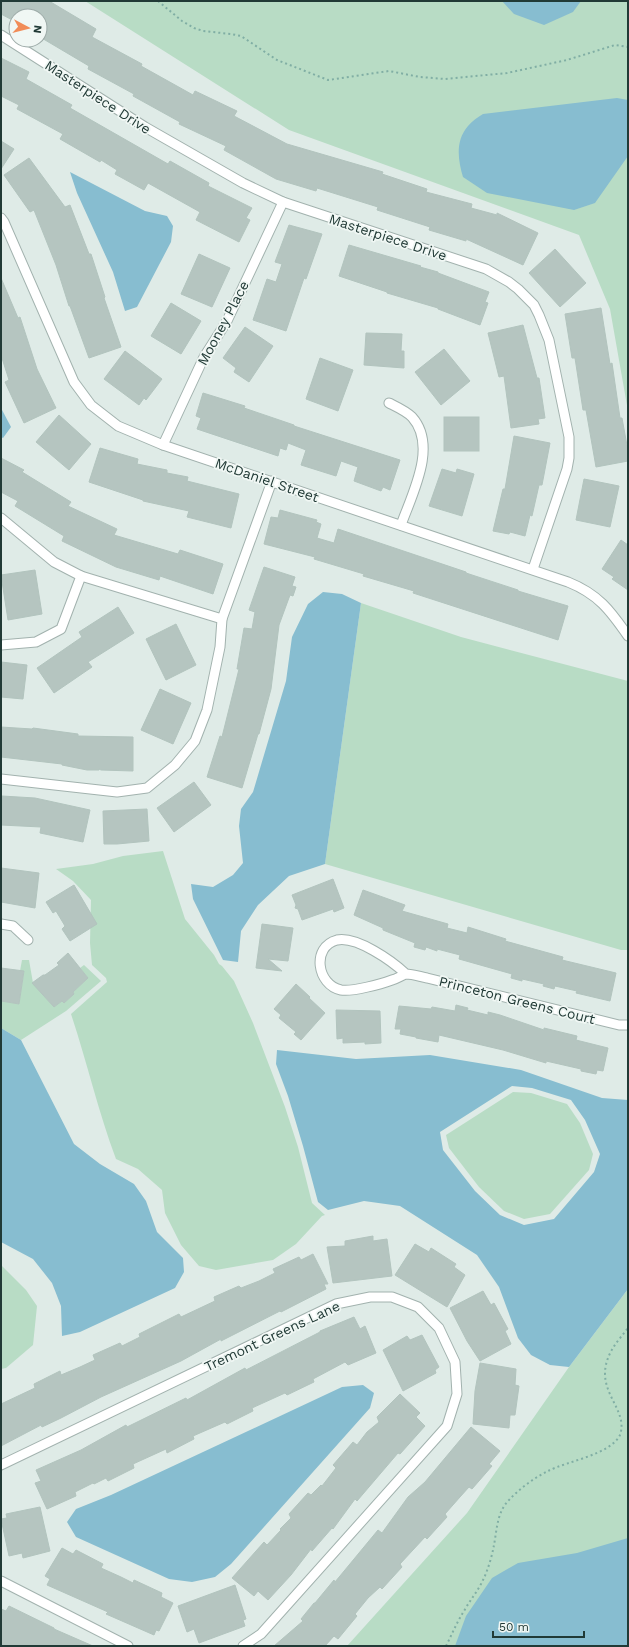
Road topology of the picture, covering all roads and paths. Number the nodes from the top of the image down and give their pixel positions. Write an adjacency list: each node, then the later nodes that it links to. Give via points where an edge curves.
1 (158, 1): 3 (path, via 194,28 241,36 277,60 328,80 389,71 445,79 507,73 567,60 615,45)
2 (1, 35): 4 (street, Masterpiece Drive, via 145,127 243,183)
3 (628, 46)
4 (283, 202): 7 (street, Mooney Place, via 227,321 204,357); 11 (street, Masterpiece Drive, via 486,269 509,282 534,305 549,340 570,446 567,469)
5 (1, 218): 7 (street, McDaniel Street, via 74,382 91,405 118,426)
6 (389, 403): 10 (street, via 412,417 421,432 424,444 421,468)
7 (164, 445): 8 (street, McDaniel Street)
8 (272, 481): 10 (street, McDaniel Street); 13 (street)
9 (1, 518): 12 (street, via 54,562)
10 (401, 525): 11 (street, McDaniel Street)
11 (533, 570): 14 (street, McDaniel Street, via 590,593 608,607)
12 (82, 576): 13 (street); 15 (street, via 61,629 36,642)
13 (222, 619): 16 (street, via 220,647 207,710 195,741 175,765 147,788 117,792)
14 (628, 636)
15 (1, 645)
16 (1, 779)
17 (1, 924): 18 (street, via 13,926)
18 (28, 940)
19 (406, 974): 19 (street, via 393,962 355,942 342,939 332,942 324,949 320,958 320,968 324,977 341,990 391,981); 20 (street, Princeton Greens Court, via 619,1026)
20 (628, 1025)
21 (628, 1328): 26 (path, via 611,1352 605,1371 607,1386 622,1419 620,1434 615,1442 602,1451 546,1472 507,1501 499,1516 494,1546 483,1580 463,1611)
22 (1, 1465): 25 (street, Tremont Greens Lane, via 336,1304 370,1297 392,1297 418,1307 438,1328 455,1362 458,1394 447,1426 260,1634)
23 (1, 1581): 24 (street)
24 (128, 1646)
25 (243, 1646)
26 (446, 1646)

